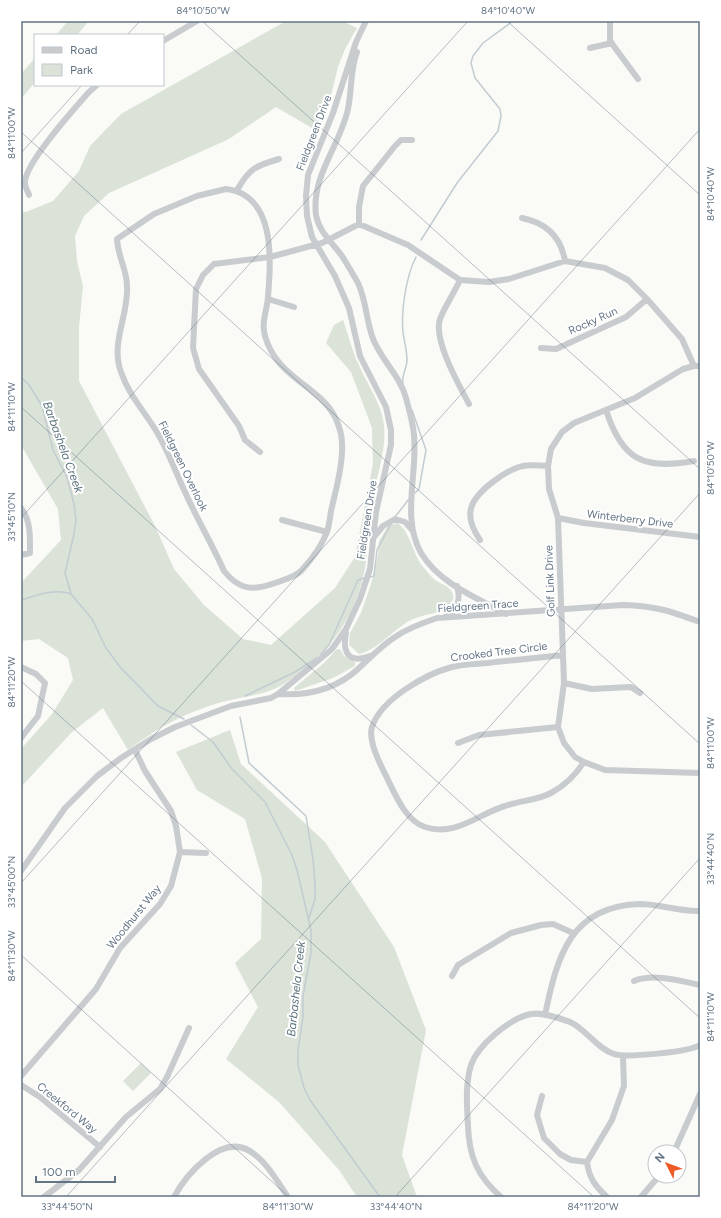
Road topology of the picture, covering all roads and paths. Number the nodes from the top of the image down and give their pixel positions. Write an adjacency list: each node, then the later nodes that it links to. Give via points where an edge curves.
1 (197, 21): 5 (street)
2 (366, 21): 17 (street, Fieldgreen Drive, via 308,175 307,216)
3 (370, 21): 16 (street, Fieldgreen Drive, via 356,55 346,116 323,168 315,194 316,217)
4 (610, 21): 6 (street)
5 (164, 40)
6 (612, 43): 7 (street); 8 (street)
7 (590, 48)
8 (638, 79)
9 (96, 86): 13 (street, via 46,144 28,170 25,183)
10 (412, 140): 15 (street, via 401,140 363,186 358,206)
11 (279, 159): 12 (street, via 256,166)
12 (237, 190): 18 (street, Fieldgreen Overlook, via 247,196 262,215 269,235); 34 (street, Fieldgreen Overlook, via 226,189 197,196 154,214 117,239 127,286 127,302 118,339 117,357 120,372 131,395 159,435 224,571 235,582 250,588 260,588 301,571)
13 (29, 195)
14 (522, 218): 19 (street, via 533,220 552,233 563,247)
15 (359, 224): 16 (street); 20 (street, via 408,245)
16 (328, 240): 17 (street); 35 (street, Fieldgreen Drive, via 341,255 358,284 365,301 372,336 380,355 406,395 414,436 412,521)
17 (316, 244): 18 (street); 36 (street, Fieldgreen Drive, via 335,276 349,308 360,356 383,400 390,421 391,445 377,504)
18 (270, 257): 21 (street, Fieldgreen Overlook); 28 (street, via 214,264 199,282 195,298 193,348 199,369 246,440)
19 (565, 261): 20 (street, via 509,279 489,282); 22 (street, via 605,268 628,280)
20 (460, 280): 26 (street, via 440,321 440,335 444,350)
21 (268, 299): 23 (street); 34 (street, Fieldgreen Overlook, via 263,323 270,350 284,369 326,404 336,419 341,434 341,458)
22 (648, 299): 24 (street, Rocky Run, via 626,317 556,349); 25 (street, via 682,339)
23 (294, 307)
24 (540, 348)
25 (697, 366): 27 (street, Golf Link Drive, via 683,369 651,390)
26 (469, 404)
27 (606, 410): 29 (street, via 623,447 632,456 644,461 673,465); 30 (street, Golf Link Drive, via 574,423 562,432 551,449)
28 (260, 452)
29 (694, 461)
30 (548, 466): 32 (street, Golf Link Drive, via 549,489); 38 (street, via 524,466 514,469 476,497 470,514 471,524)
31 (21, 508): 39 (street, via 30,531 30,553)
32 (558, 518): 37 (street, Winterberry Drive); 41 (street, Golf Link Drive)
33 (282, 520): 34 (street)
34 (327, 532)
35 (415, 536): 36 (street, via 410,526 395,519 379,529); 40 (street, Fieldgreen Drive, via 420,551 431,567)
36 (374, 537): 45 (street, Fieldgreen Drive, via 370,569)
37 (700, 537)
38 (480, 540)
39 (21, 555)
40 (457, 586): 42 (street, Fieldgreen Drive); 43 (street, via 458,604 455,610)
41 (561, 609): 42 (street, Fieldgreen Trace); 44 (street, Fieldgreen Trace, via 650,606 671,610); 47 (street, Golf Link Drive)
42 (506, 614): 43 (street, Fieldgreen Trace)
43 (444, 618): 46 (street, Fieldgreen Trace, via 414,625)
44 (700, 622)
45 (346, 629): 46 (street, via 344,646 349,655 354,658); 51 (street, Fieldgreen Drive, via 332,649)
46 (372, 655): 51 (street, Fieldgreen Trace, via 337,684 316,693 298,696)
47 (563, 655): 49 (street, Golf Link Drive); 56 (street, Crooked Tree Circle, via 454,666 431,674 410,686 384,707 372,727 371,739 400,803 414,821 437,830 461,827 503,806 550,794 573,779)
48 (21, 668): 53 (street, via 36,674 45,683 38,716)
49 (564, 683): 50 (street, via 592,689 631,687); 52 (street, Golf Link Drive)
50 (640, 693)
51 (278, 694): 55 (street, Fieldgreen Drive, via 200,717 150,739)
52 (558, 727): 54 (street, via 479,735); 56 (street, via 564,743)
53 (21, 738)
54 (458, 743)
55 (135, 750): 58 (street, Woodhurst Way, via 145,771 171,811); 60 (street, Fieldgreen Drive, via 97,776 65,808)
56 (584, 762): 57 (street, via 605,770)
57 (700, 773)
58 (180, 852): 59 (street); 70 (street, Woodhurst Way, via 171,886 160,904 120,948 96,989 75,1015)
59 (206, 853)
60 (21, 871)
61 (700, 911): 62 (street, via 674,910 641,904 610,908 582,923)
62 (573, 933): 63 (street, via 553,924 511,934 458,965); 66 (street, via 557,970)
63 (452, 976)
64 (634, 982): 65 (street, via 643,978)
65 (700, 985)
66 (545, 1015): 69 (street, via 570,1022 605,1050); 81 (street, via 532,1014 513,1021 486,1043 472,1064 467,1079 470,1152 477,1169)
67 (190, 1028): 75 (street, via 160,1089 126,1117)
68 (700, 1047): 69 (street)
69 (624, 1056): 76 (street, via 624,1086 612,1120)
70 (21, 1076)
71 (21, 1085): 75 (street, Creekford Way, via 40,1097)
72 (700, 1094): 74 (street)
73 (542, 1096): 76 (street, via 537,1115 544,1138 560,1154 571,1160)
74 (678, 1144)
75 (100, 1147): 78 (street, via 69,1179)
76 (587, 1162): 82 (street, via 594,1185)
77 (652, 1184): 83 (street)
78 (44, 1197)
79 (174, 1197): 80 (street, via 186,1179 209,1156 229,1147 239,1147 255,1155 266,1165)
80 (288, 1197)
81 (501, 1197)
82 (607, 1197)
83 (641, 1197)

